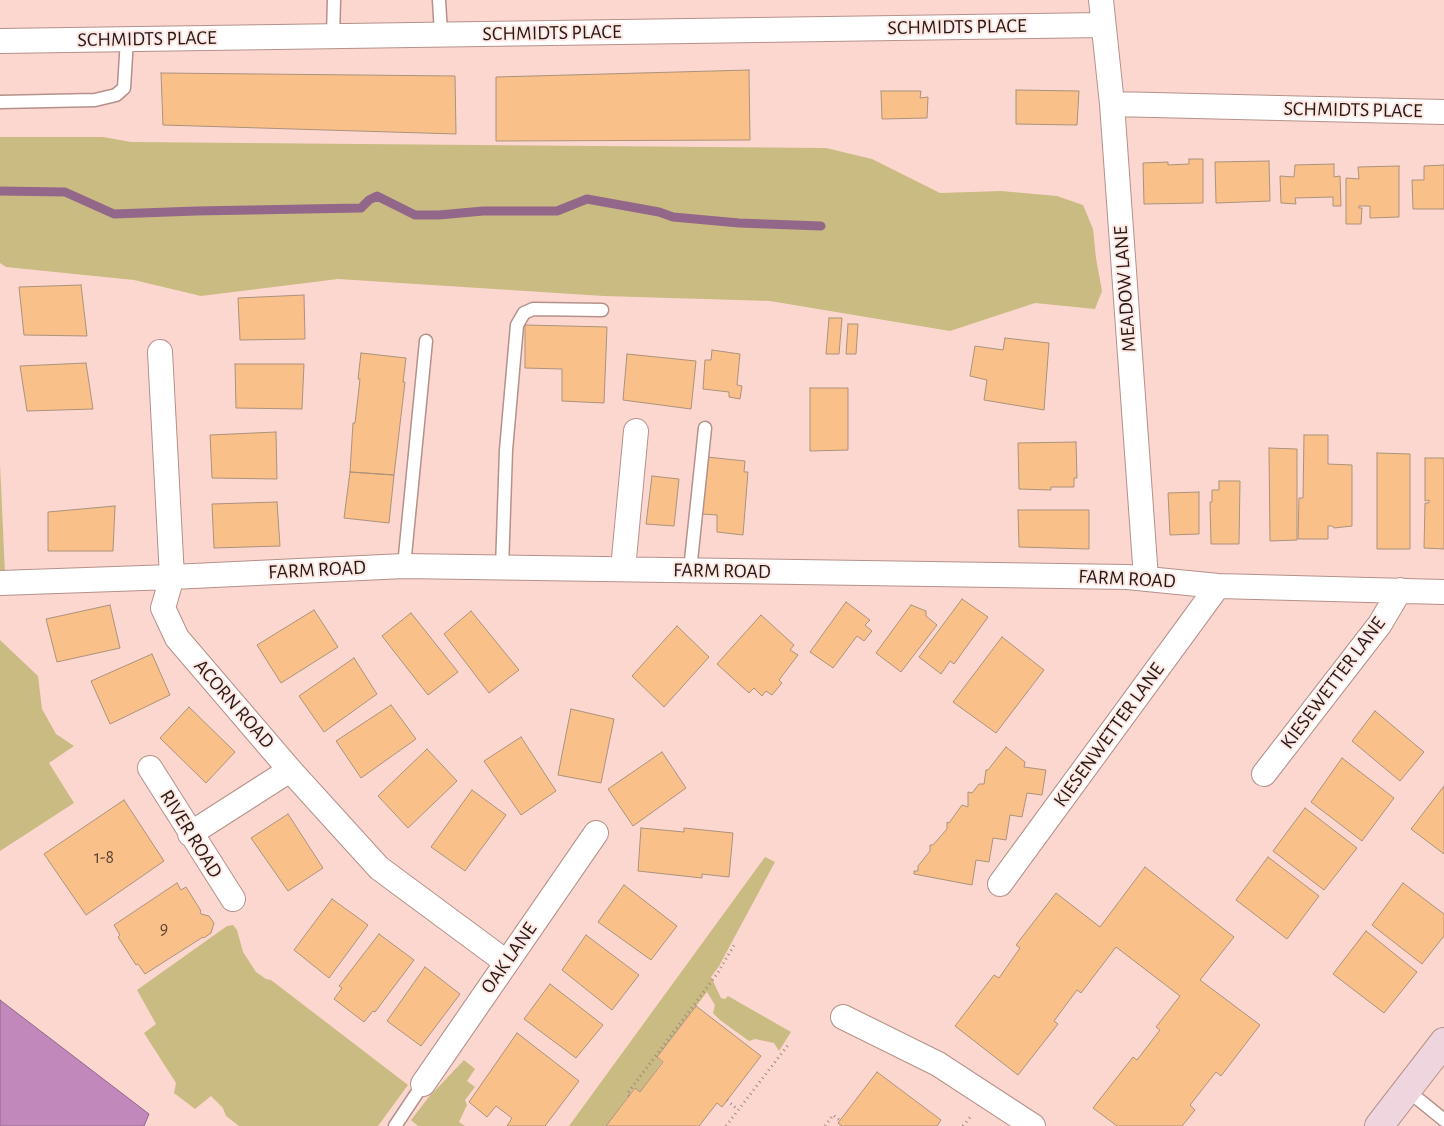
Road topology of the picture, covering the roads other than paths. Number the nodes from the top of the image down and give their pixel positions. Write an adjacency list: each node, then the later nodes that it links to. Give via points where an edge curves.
1 (334, 0): 6 (lane)
2 (439, 0): 5 (lane)
3 (1101, 0): 4 (street, MEADOW LANE)
4 (1103, 25): 5 (street, SCHMIDTS PLACE); 10 (street, MEADOW LANE)
5 (441, 34): 6 (street, SCHMIDTS PLACE)
6 (334, 36): 7 (street, SCHMIDTS PLACE)
7 (127, 39): 8 (street, SCHMIDTS PLACE); 9 (lane, via 124,88 116,95 95,100)
8 (0, 41)
9 (0, 102)
10 (1112, 104): 11 (street, SCHMIDTS PLACE); 22 (street, MEADOW LANE)
11 (1444, 112)
12 (602, 310): 18 (lane, via 533,309 524,313 517,325 506,450)
13 (426, 341): 17 (lane)
14 (160, 352): 21 (street, ACORN ROAD)
15 (705, 428): 20 (lane)
16 (636, 431): 19 (street)
17 (404, 566): 18 (street, FARM ROAD); 21 (street, FARM ROAD)
18 (502, 568): 19 (street, FARM ROAD)
19 (623, 569): 20 (street, FARM ROAD)
20 (690, 570): 22 (street, FARM ROAD)
21 (172, 577): 23 (street, FARM ROAD); 28 (street, ACORN ROAD, via 163,608 177,638)
22 (1146, 578): 24 (street, FARM ROAD)
23 (0, 583)
24 (1218, 586): 25 (street, FARM ROAD); 32 (street, KIESENWETTER LANE)
25 (1400, 590): 26 (street, FARM ROAD); 29 (street, KIESEWETTER LANE, via 1380,624)
26 (1444, 592)
27 (150, 768): 30 (street, RIVER ROAD)
28 (290, 770): 30 (street); 34 (street, ACORN ROAD, via 378,868)
29 (1264, 774)
30 (190, 834): 33 (street, RIVER ROAD)
31 (596, 834): 34 (street, OAK LANE)
32 (1000, 884)
33 (233, 899)
34 (506, 962): 37 (street, OAK LANE)
35 (843, 1017): 41 (street, via 938,1064)
36 (1444, 1042): 38 (street)
37 (423, 1084): 40 (lane)
38 (1406, 1090): 39 (lane); 42 (street)
39 (1444, 1120)
40 (395, 1126)
41 (1033, 1126)
42 (1379, 1126)

